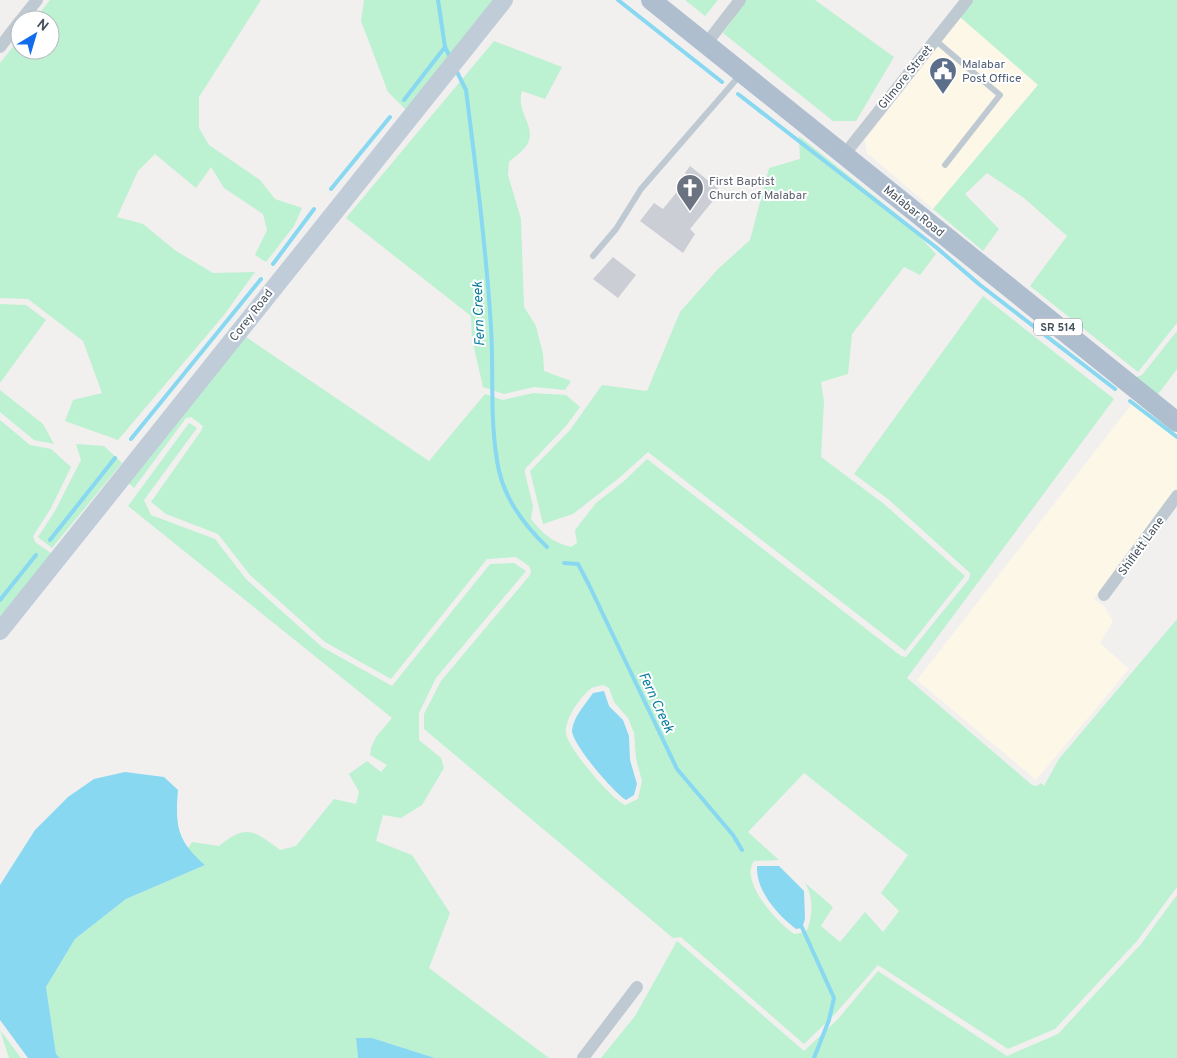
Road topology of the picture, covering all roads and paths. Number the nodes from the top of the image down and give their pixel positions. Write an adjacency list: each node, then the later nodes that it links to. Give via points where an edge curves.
1 (37, 0): 6 (street)
2 (504, 0): 18 (street, Corey Road)
3 (651, 0): 9 (main road, Malabar Road / SR 514)
4 (740, 0): 9 (street)
5 (967, 0): 8 (street, Gilmore Street)
6 (29, 10)
7 (10, 34): 10 (street)
8 (934, 40): 12 (street, Gilmore Street); 13 (lane, via 1000,96)
9 (706, 44): 11 (main road, Malabar Road / SR 514)
10 (0, 46)
11 (742, 73): 12 (main road, Malabar Road / SR 514); 14 (lane, via 641,189 616,229)
12 (844, 155): 15 (main road, Malabar Road / SR 514)
13 (945, 165)
14 (593, 256)
15 (1177, 422)
16 (1177, 496): 17 (street, Shiflett Lane)
17 (1104, 595)
18 (0, 631)
19 (638, 987): 20 (street)
20 (583, 1058)

